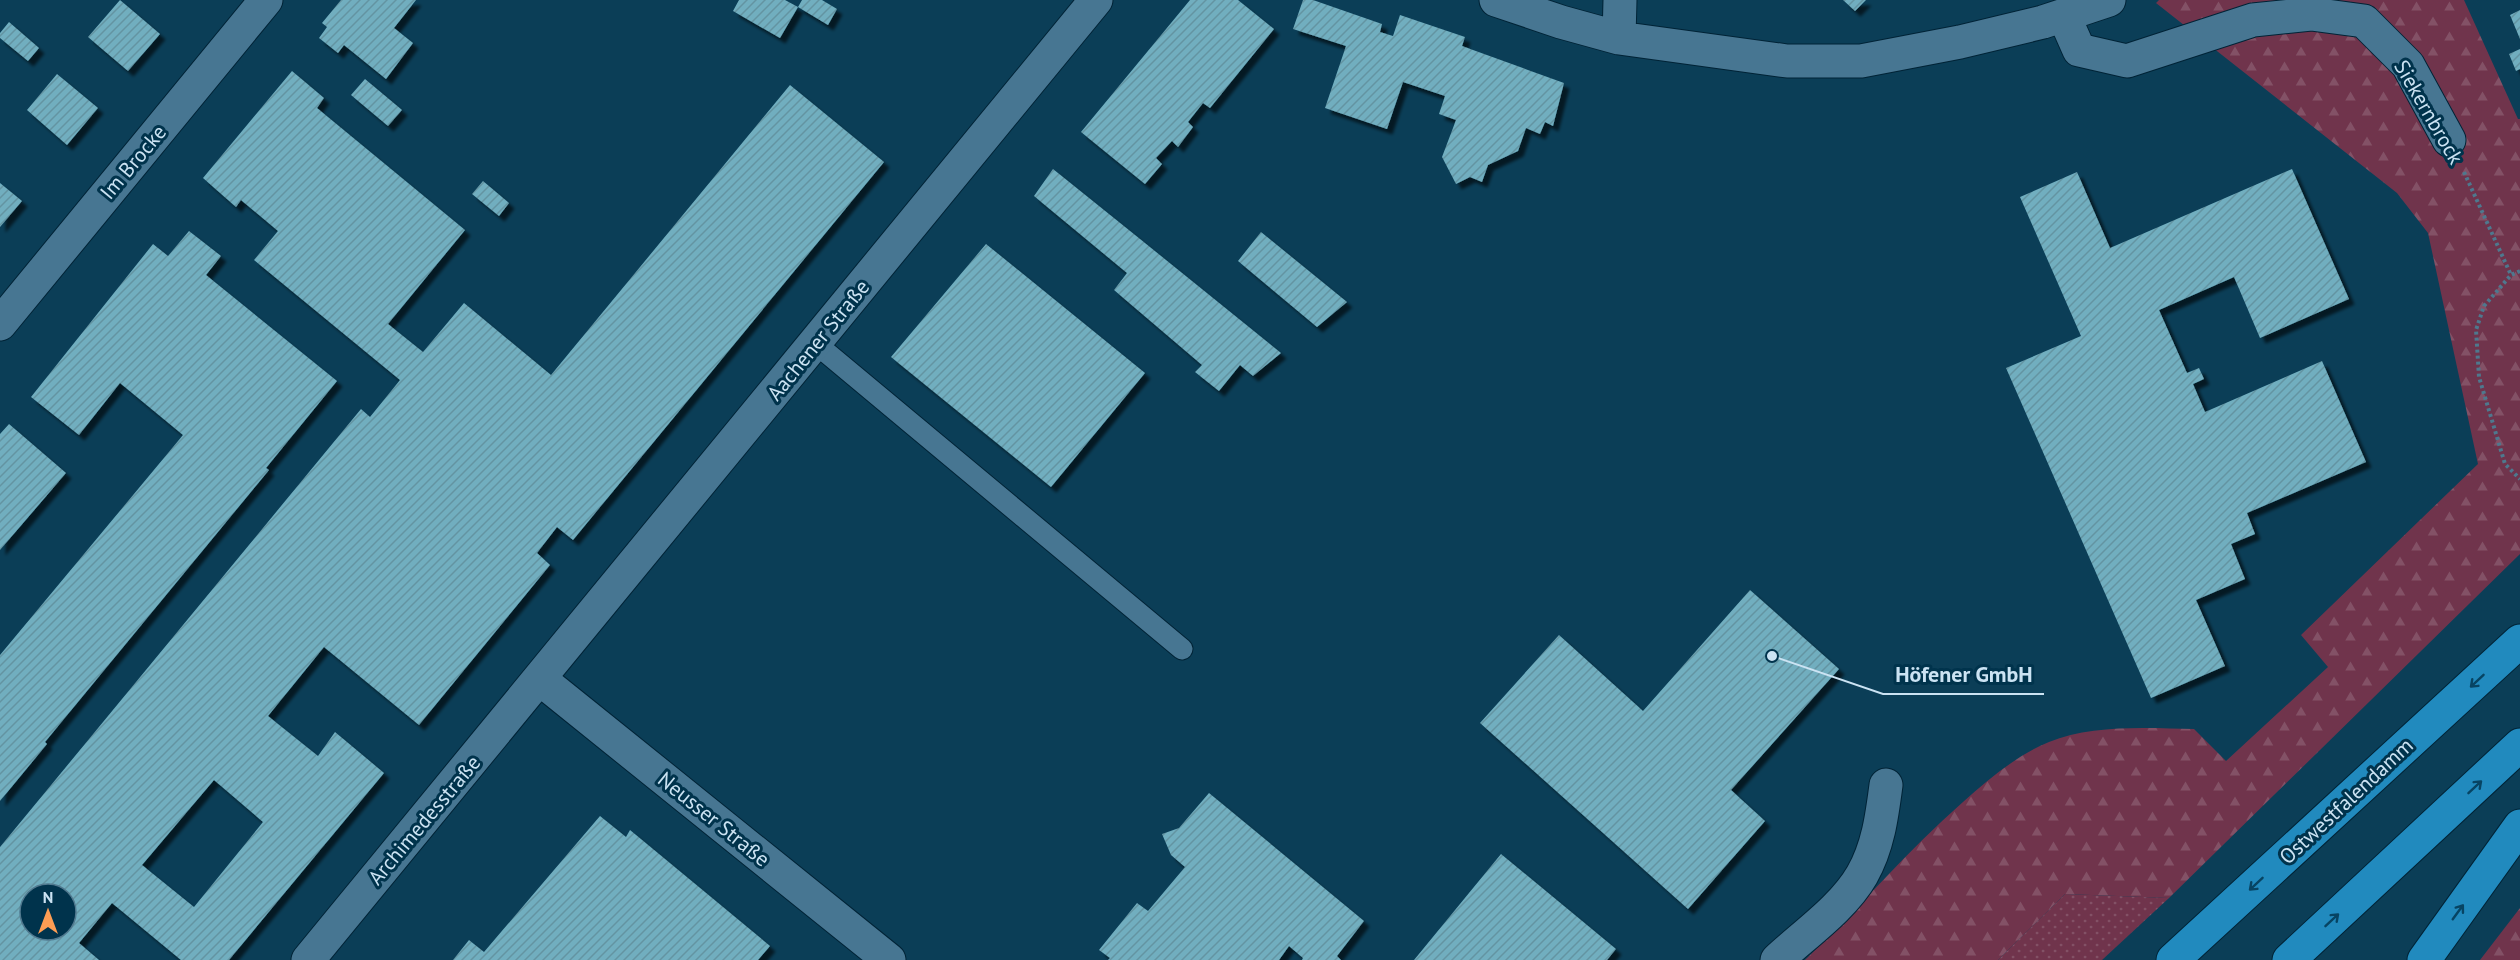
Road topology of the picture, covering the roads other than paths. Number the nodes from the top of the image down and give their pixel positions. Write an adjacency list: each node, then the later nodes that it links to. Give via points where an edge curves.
1 (266, 0): 9 (street, Im Brocke)
2 (1096, 0): 10 (street, Aachener Straße)
3 (1620, 0): 7 (street)
4 (2109, 0): 6 (street)
5 (1501, 1): 7 (street)
6 (2064, 16): 7 (street, via 1861,62 1787,61); 8 (street, Siekernbrock, via 2079,50 2127,62 2253,20 2311,14 2364,21 2408,65)
7 (1619, 38)
8 (2449, 140)
9 (0, 324)
10 (815, 344): 12 (lane); 13 (street, Aachener Straße)
11 (2520, 641): 20 (highway, Ostwestfalendamm, one-way to 20)
12 (1182, 649)
13 (540, 679): 17 (street, Archimedesstraße); 18 (street, Neusser Straße)
14 (2520, 745): 21 (highway, one-way to 14)
15 (1887, 785): 19 (street, via 1880,829 1862,875 1842,901)
16 (2520, 826): 22 (highway, one-way to 16)
17 (308, 960)
18 (889, 960)
19 (1777, 960)
20 (2173, 960)
21 (2289, 960)
22 (2424, 960)

